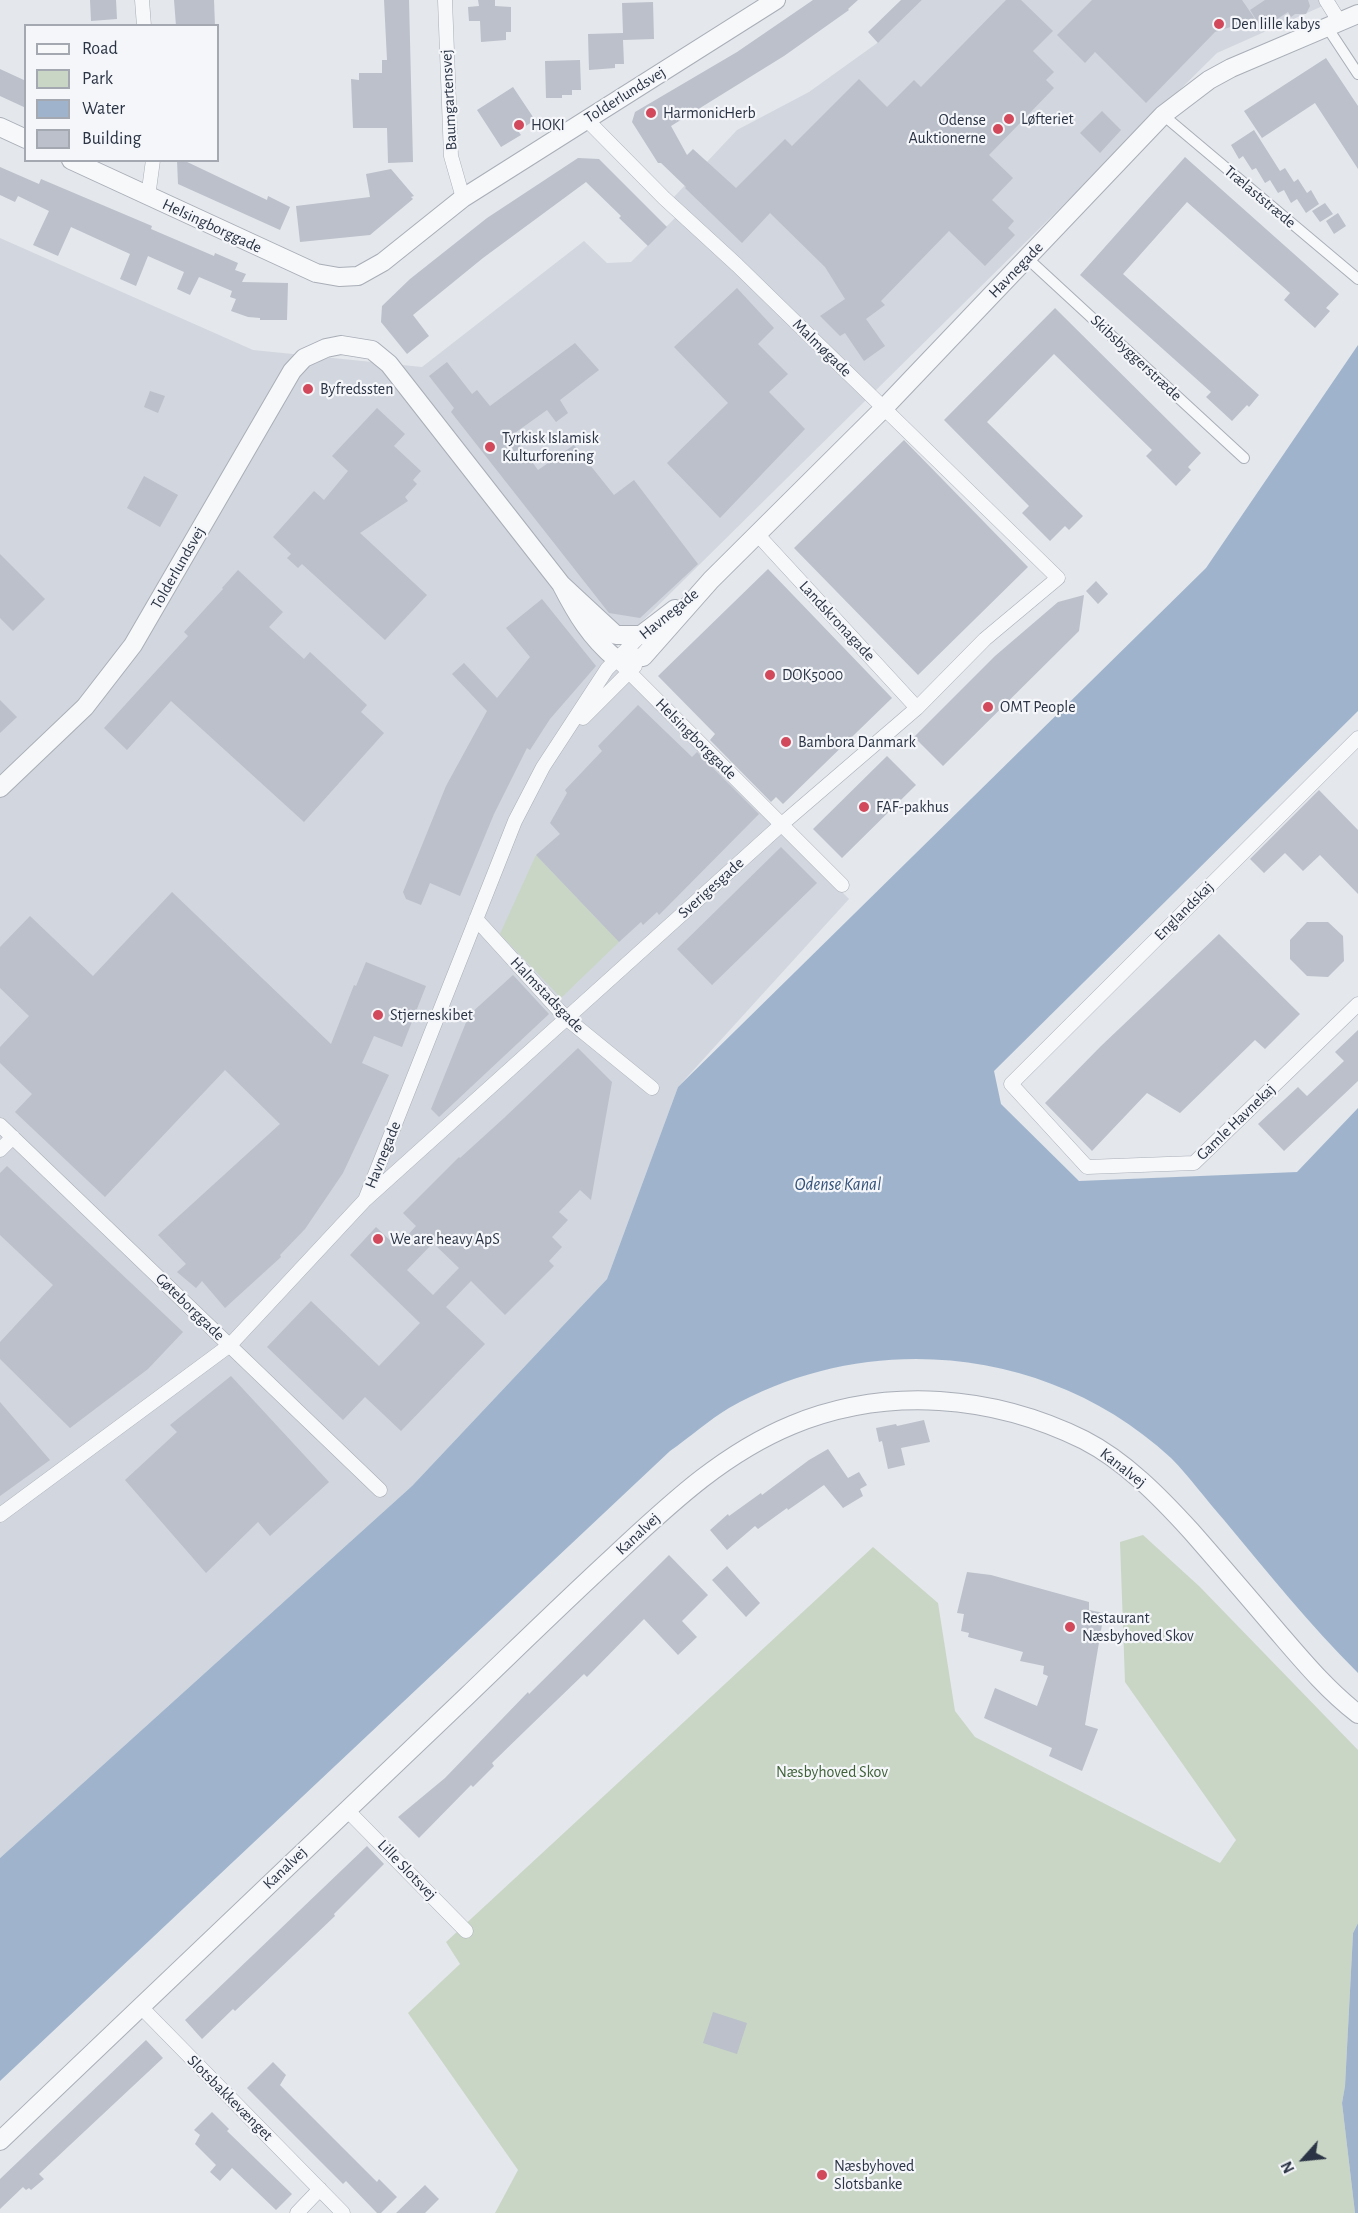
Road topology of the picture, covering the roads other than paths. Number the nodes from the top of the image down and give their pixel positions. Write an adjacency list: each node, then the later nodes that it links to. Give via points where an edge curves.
1 (142, 0): 6 (street)
2 (445, 0): 16 (street, Baumgartensvej, via 451,156)
3 (776, 0): 10 (street, Tolderlundsvej)
4 (1326, 0): 7 (street)
5 (1358, 14): 7 (street, Havnegade)
6 (144, 24)
7 (1333, 24): 8 (street); 9 (street, Havnegade, via 1209,80)
8 (1358, 74)
9 (1163, 115): 17 (street, Havnegade); 19 (street, Trælaststræde)
10 (586, 119): 16 (street, Tolderlundsvej); 21 (street, Malmøgade)
11 (0, 128): 12 (street)
12 (24, 138)
13 (75, 162): 15 (street, Helsingborggade)
14 (153, 162): 15 (street)
15 (148, 197): 18 (street, Helsingborggade, via 316,273)
16 (463, 198): 18 (street, Tolderlundsvej, via 383,262)
17 (1027, 258): 21 (street, Havnegade); 22 (street, Skibsbyggerstræde)
18 (358, 276)
19 (1358, 279)
20 (341, 345): 25 (street, Helsingborggade, via 372,350 389,364); 30 (street, Tolderlundsvej, via 304,358 292,371 134,645 85,707)
21 (884, 408): 23 (street, Havnegade); 24 (street, Malmøgade)
22 (1244, 458)
23 (757, 534): 26 (street, Havnegade); 27 (street, Landskronagade)
24 (1058, 578): 27 (street, Sverigesgade, via 985,639)
25 (561, 584): 26 (street, Helsingborggade, via 616,635); 26 (street, Helsingborggade, via 581,622 601,646)
26 (629, 654): 28 (street, Havnegade, via 607,669); 28 (street, Havnegade, via 620,683); 31 (street, Helsingborggade)
27 (917, 708): 31 (street, Sverigesgade)
28 (566, 734): 33 (street, Havnegade, via 543,767 515,821)
29 (1358, 738): 36 (street, Englandskaj)
30 (0, 788)
31 (782, 824): 32 (street, Helsingborggade); 35 (street, Sverigesgade)
32 (842, 885)
33 (476, 919): 35 (street, Halmstadsgade); 41 (street, Havnegade)
34 (1358, 1004): 36 (street, Gamle Havnekaj, via 1194,1163 1087,1167)
35 (566, 1018): 37 (street, Halmstadsgade); 41 (street, Sverigesgade)
36 (1011, 1084)
37 (652, 1088)
38 (0, 1125): 39 (street, Gøteborggade)
39 (12, 1137): 40 (street); 42 (street, Gøteborggade)
40 (0, 1150)
41 (365, 1200): 42 (street, Havnegade)
42 (230, 1345): 43 (street, Gøteborggade); 44 (street, Havnegade)
43 (380, 1490)
44 (0, 1515)
45 (1358, 1714): 46 (street, Kanalvej, via 1314,1674 1167,1504 1089,1442 1048,1424 969,1403 884,1401 796,1423 726,1460 688,1488)
46 (347, 1810): 47 (street, Lille Slotsvej); 48 (street, Kanalvej)
47 (466, 1931)
48 (140, 2007): 49 (street, Kanalvej); 50 (street, Slotsbakkevænget)
49 (0, 2141)
50 (320, 2189): 51 (street); 52 (street, Slotsbakkevænget)
51 (297, 2213)
52 (343, 2213)

